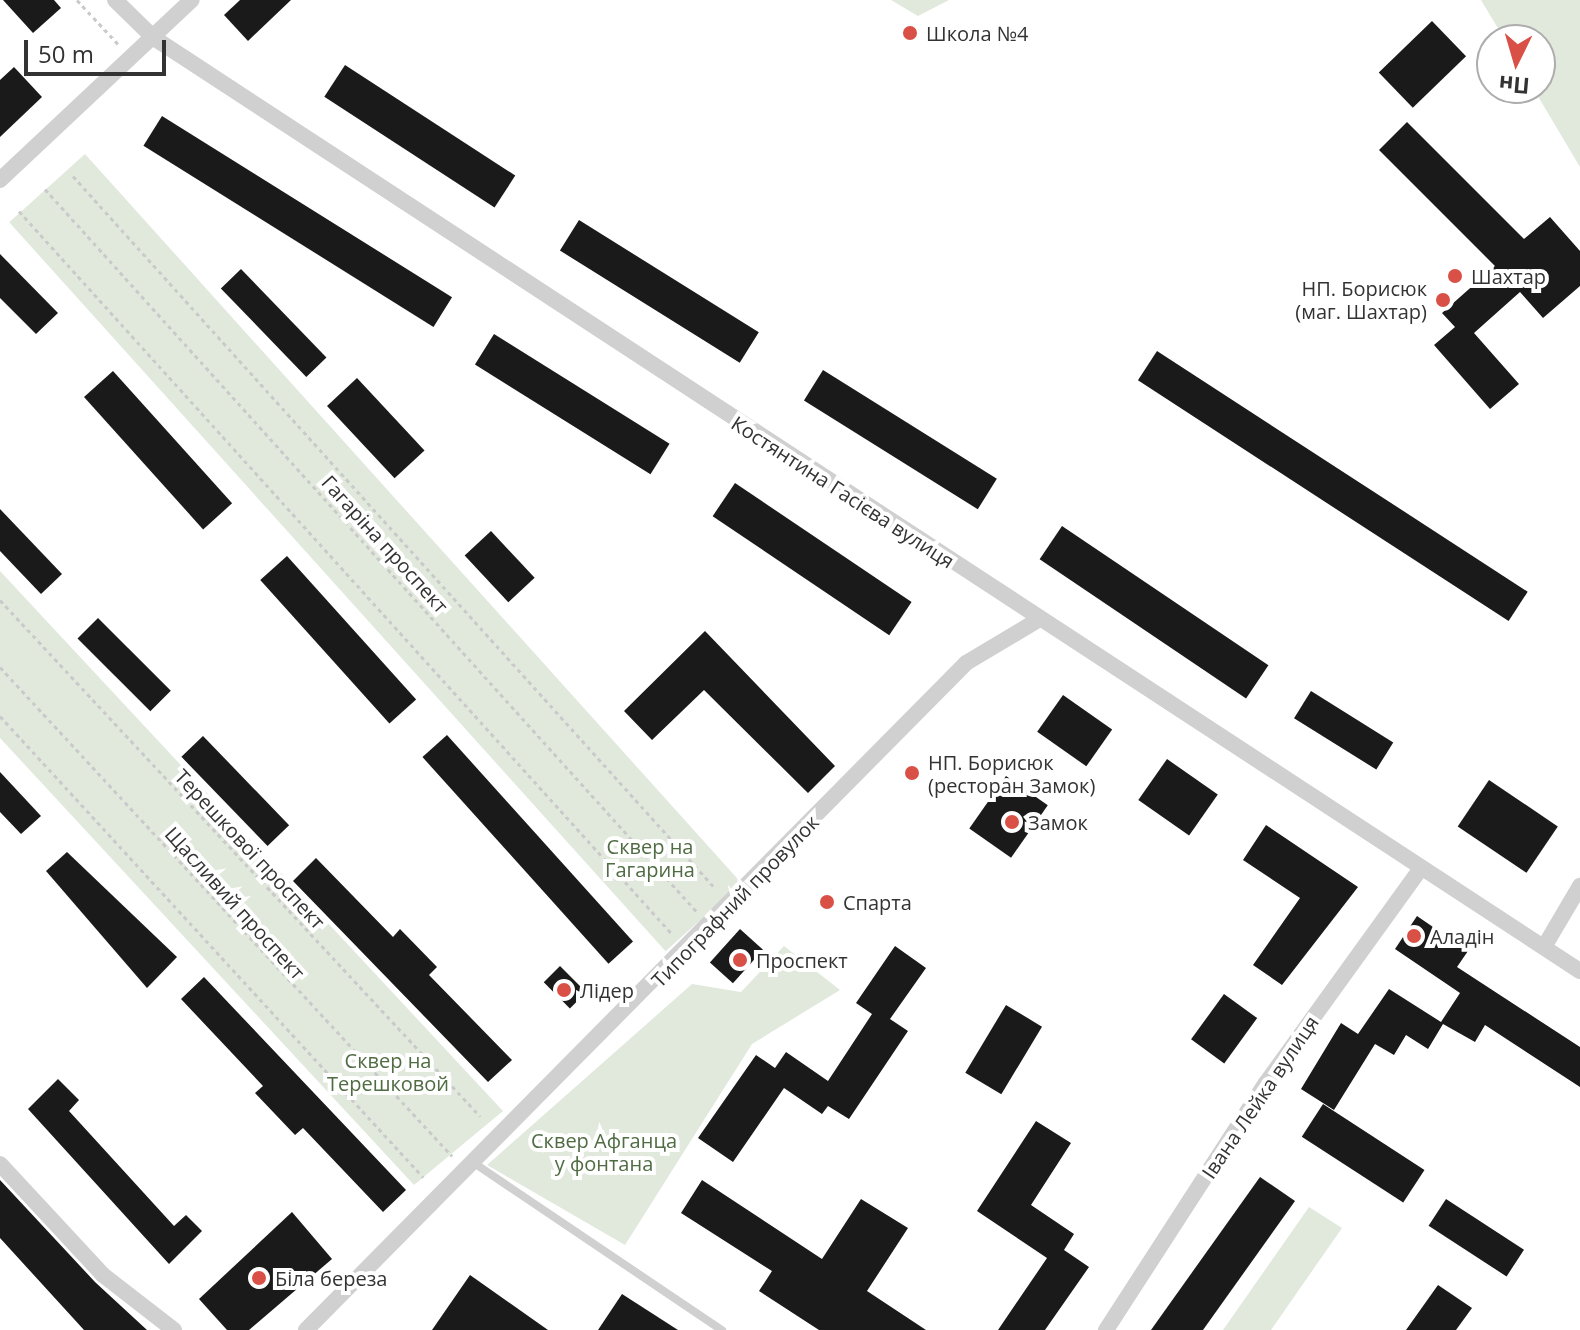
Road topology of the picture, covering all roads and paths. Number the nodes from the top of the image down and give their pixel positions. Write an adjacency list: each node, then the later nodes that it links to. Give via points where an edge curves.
1 (77, 0): 5 (path)
2 (115, 0): 4 (street, Костянтина Гасієва вулиця)
3 (192, 0): 4 (street)
4 (154, 38): 5 (street); 11 (street, Костянтина Гасієва вулиця)
5 (132, 59): 7 (street)
6 (73, 176): 16 (path)
7 (0, 180)
8 (45, 189): 17 (path, Гагаріна проспект)
9 (19, 211): 18 (path)
10 (0, 600): 21 (path, Терешкової проспект)
11 (1038, 620): 14 (street, Костянтина Гасієва вулиця); 23 (street, Типографний провулок, via 966,663 654,984)
12 (0, 667): 22 (path, Щасливий проспект)
13 (0, 716): 25 (path)
14 (1421, 868): 19 (street, Костянтина Гасієва вулиця); 29 (street, Івана Лейка вулиця, via 1266,1083)
15 (1580, 886): 19 (street)
16 (722, 895)
17 (702, 918)
18 (678, 940)
19 (1544, 947): 20 (street, Костянтина Гасієва вулиця)
20 (1580, 971)
21 (480, 1116)
22 (452, 1156)
23 (470, 1160): 27 (street, Типографний провулок); 28 (lane)
24 (0, 1164): 26 (street, via 103,1275)
25 (423, 1177)
26 (174, 1330)
27 (306, 1330)
28 (722, 1330)
29 (1106, 1330)

